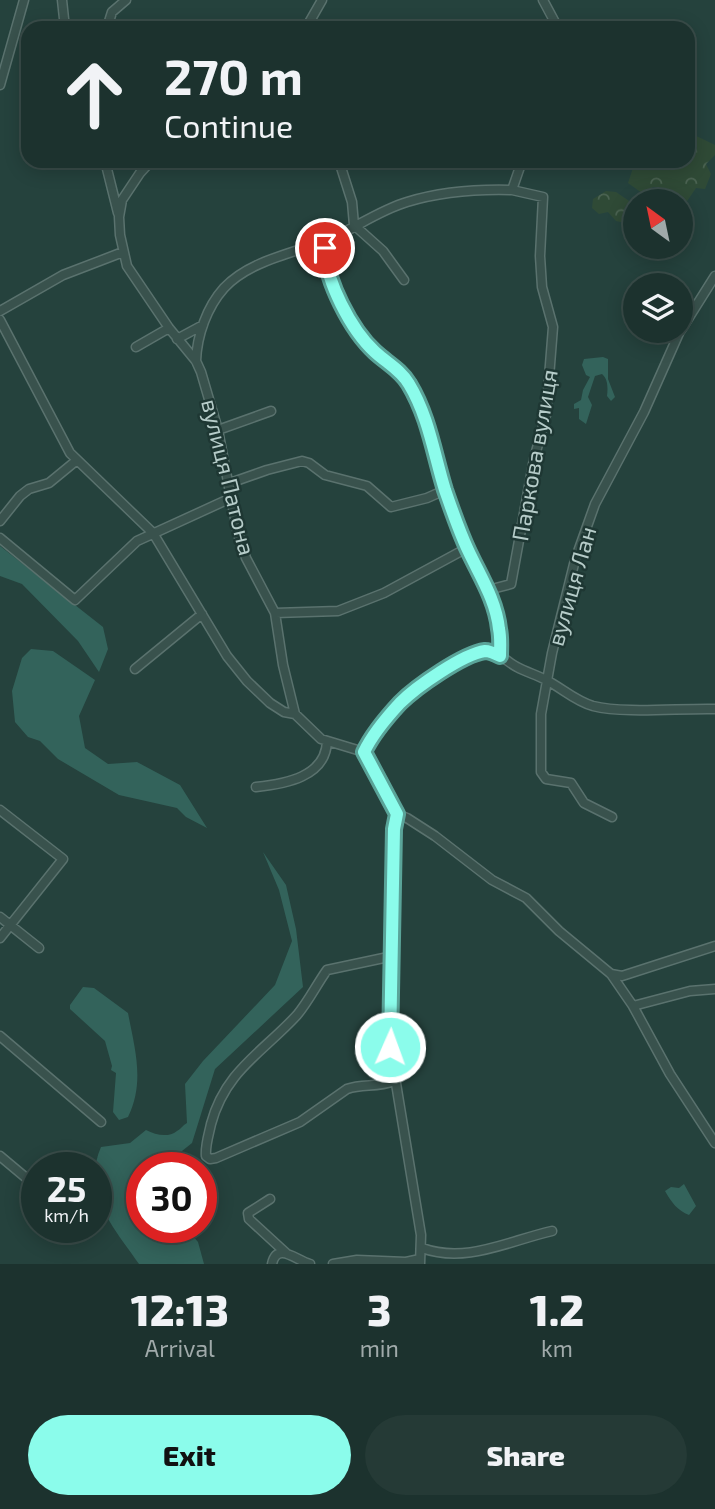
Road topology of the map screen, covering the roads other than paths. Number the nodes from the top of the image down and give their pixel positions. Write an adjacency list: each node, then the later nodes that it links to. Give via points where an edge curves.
1 (24, 0): 10 (street)
2 (62, 0): 6 (street)
3 (126, 0): 7 (street)
4 (322, 0): 8 (street)
5 (544, 0): 9 (street)
6 (64, 21)
7 (109, 21)
8 (310, 21)
9 (554, 21)
10 (0, 85)
11 (108, 168): 16 (street, вулиця Патона)
12 (145, 168): 16 (street, via 126,192)
13 (341, 168): 17 (street)
14 (520, 168): 15 (street)
15 (512, 190): 17 (street, via 476,189 406,202); 41 (street, Паркова вулиця, via 542,197 541,277 553,327 546,415 511,584)
16 (119, 217): 19 (street, вулиця Патона)
17 (354, 225): 18 (street); 21 (street, via 383,251)
18 (326, 240): 25 (street, via 232,281); 35 (street, via 328,269 348,315 375,352 411,386)
19 (123, 252): 23 (street, via 63,275); 26 (street, вулиця Патона, via 134,277)
20 (715, 276): 22 (street, вулиця Лан)
21 (404, 280)
22 (693, 310)
23 (0, 311)
24 (0, 320): 33 (street)
25 (202, 325): 27 (street); 30 (street, вулиця Патона)
26 (169, 328): 27 (street, вулиця Патона); 29 (street)
27 (177, 339): 30 (street, вулиця Патона)
28 (674, 343): 46 (street, вулиця Лан, via 595,505 575,560)
29 (136, 346)
30 (196, 361): 32 (street, вулиця Патона)
31 (271, 411): 32 (street)
32 (218, 430): 34 (street, вулиця Патона)
33 (77, 460): 37 (street, via 49,484 20,496); 38 (street)
34 (230, 483): 35 (street, via 302,461 325,475 367,486 391,507); 36 (street, вулиця Патона)
35 (445, 490): 40 (street)
36 (231, 498): 38 (street); 42 (street, вулиця Патона, via 246,558)
37 (0, 521)
38 (153, 533): 39 (street, via 137,541 75,600); 43 (street)
39 (0, 538)
40 (467, 548): 41 (street); 42 (street, via 384,593 338,611)
41 (488, 590): 44 (street, via 499,628)
42 (275, 613): 48 (street, вулиця Патона)
43 (202, 614): 45 (street); 48 (street, via 247,681 270,703)
44 (500, 656): 46 (street); 50 (street, via 485,651 426,681 400,703)
45 (135, 669)
46 (547, 680): 47 (street, via 595,707); 54 (street, вулиця Лан, via 541,714 541,772 546,779 571,783 584,803)
47 (715, 709)
48 (295, 714): 49 (street)
49 (327, 741): 50 (street); 51 (street, via 327,754 306,774)
50 (364, 752): 53 (street)
51 (256, 787)
52 (0, 810): 56 (street, via 63,859)
53 (397, 814): 60 (street); 61 (street, via 526,898)
54 (612, 817)
55 (0, 917): 56 (street)
56 (11, 925): 57 (street); 59 (street)
57 (0, 938)
58 (715, 946): 61 (street, via 622,976)
59 (39, 948)
60 (393, 956): 65 (street, via 390,1047); 65 (street, via 327,970 298,1014 230,1081 214,1113 206,1156 216,1158 300,1122 347,1089 380,1087)
61 (611, 974): 63 (street)
62 (715, 989): 63 (street)
63 (633, 1006): 67 (street)
64 (0, 1036): 66 (street)
65 (394, 1081): 72 (street)
66 (101, 1122)
67 (715, 1143)
68 (0, 1156): 69 (street)
69 (21, 1174)
70 (270, 1199): 73 (street, via 248,1213 248,1219)
71 (552, 1231): 72 (street, via 470,1257 442,1258)
72 (422, 1248): 74 (street)
73 (286, 1253): 75 (street, via 278,1253); 76 (street)
74 (420, 1261): 77 (street)
75 (272, 1264)
76 (310, 1264)
77 (332, 1264)

